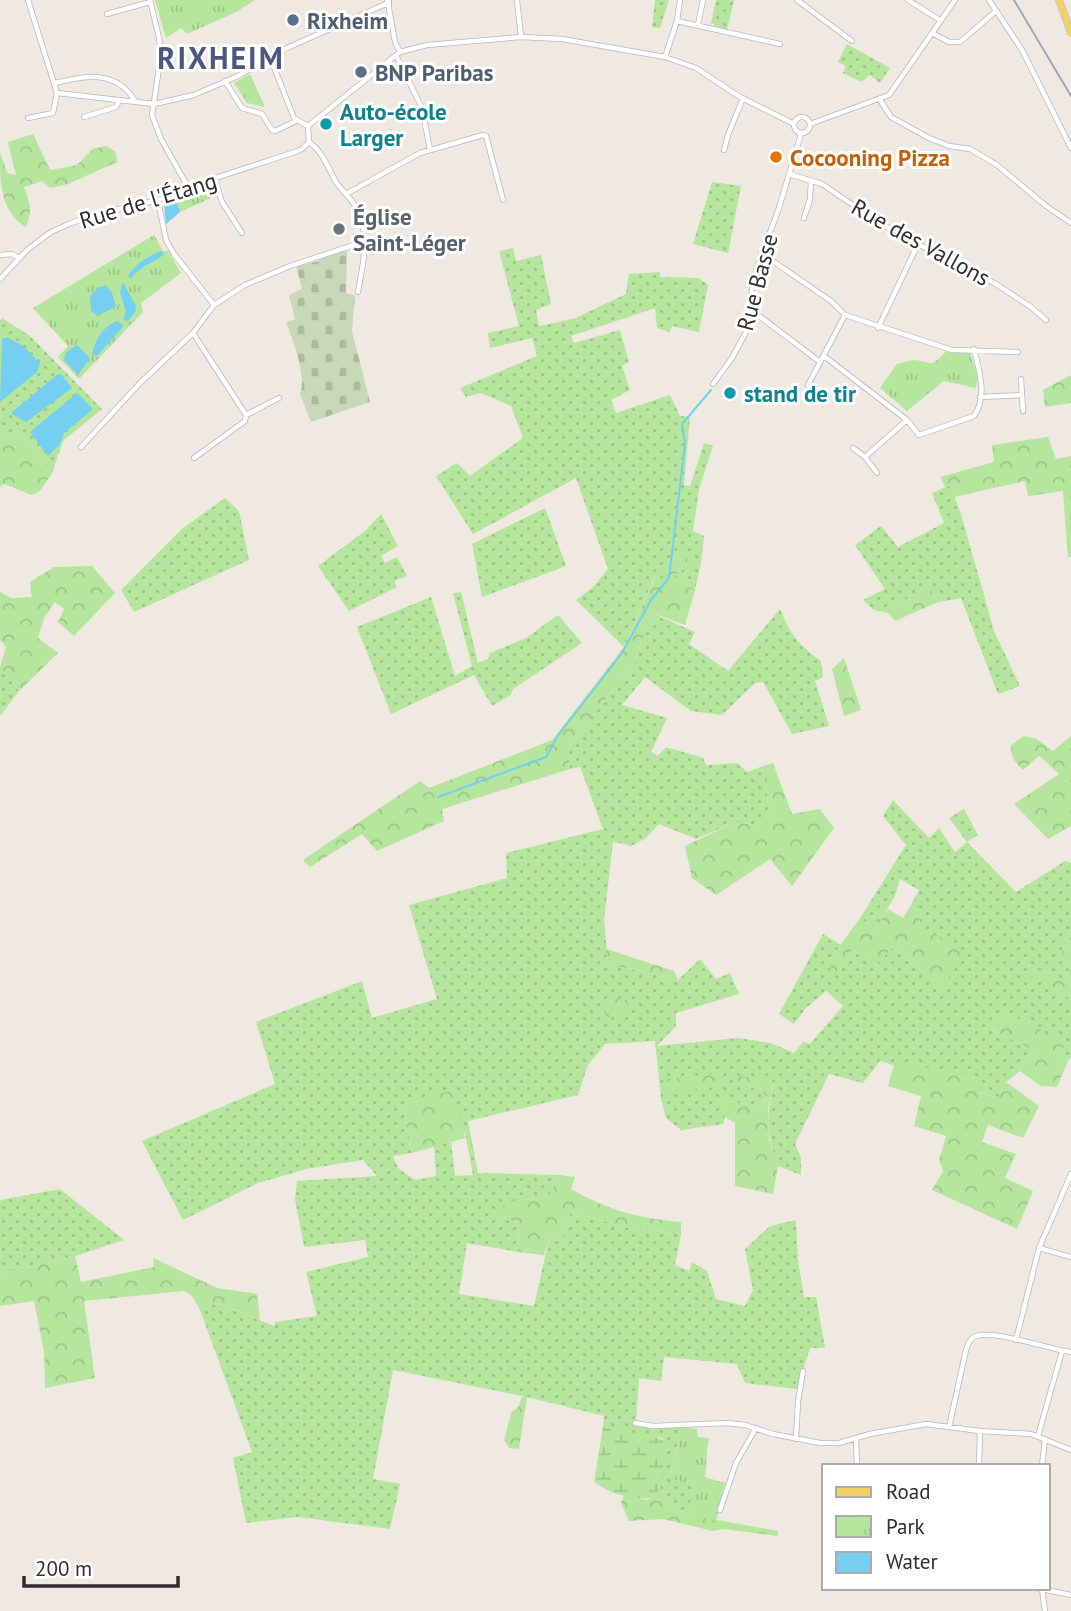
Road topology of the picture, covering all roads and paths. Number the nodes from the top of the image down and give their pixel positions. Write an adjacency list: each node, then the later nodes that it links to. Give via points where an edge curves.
1 (28, 0): 26 (street)
2 (517, 0): 19 (street)
3 (680, 0): 15 (street)
4 (703, 0): 16 (street)
5 (797, 0): 20 (street)
6 (908, 0): 14 (street)
7 (955, 0): 14 (street)
8 (989, 0): 12 (street)
9 (1059, 0): 18 (main road)
10 (150, 1): 13 (street); 32 (street, via 161,54)
11 (388, 1): 22 (street); 23 (street)
12 (996, 11): 17 (street, via 960,42); 41 (street, via 1022,50)
13 (107, 14)
14 (940, 19): 17 (street)
15 (677, 21): 16 (street); 24 (street)
16 (698, 25): 21 (street)
17 (932, 33): 29 (street, via 889,95)
18 (1071, 33)
19 (521, 37): 22 (street, via 427,45); 24 (street, via 562,39)
20 (852, 41)
21 (780, 44)
22 (398, 54): 38 (street); 42 (street, via 422,108)
23 (270, 57): 25 (street); 35 (street)
24 (665, 57): 28 (street, via 696,68)
25 (225, 81): 32 (street, via 194,95); 35 (street, via 242,108 262,114 272,130)
26 (55, 83): 27 (street); 31 (street, via 87,75 105,77)
27 (57, 93): 30 (street); 34 (street, via 53,113)
28 (743, 98): 36 (street); 43 (street)
29 (880, 100): 37 (street); 52 (street, via 891,117 929,138 970,149 998,165)
30 (120, 101): 31 (street); 33 (street, via 116,107)
31 (135, 101): 32 (street)
32 (154, 104): 47 (street, via 153,119)
33 (84, 117)
34 (28, 118)
35 (296, 121): 38 (street)
36 (794, 124): 37 (street, via 802,117); 39 (street)
37 (810, 124): 39 (street)
38 (308, 126): 40 (street)
39 (801, 134): 44 (street, Rue Basse)
40 (309, 142): 45 (street, Rue de l'Étang, via 295,152); 48 (street)
41 (1071, 148)
42 (430, 150): 48 (street); 50 (street, via 486,136)
43 (724, 150)
44 (789, 174): 46 (street, Rue des Vallons); 56 (street, Rue Basse)
45 (215, 179): 47 (street, Rue de l'Étang); 53 (street, via 222,202)
46 (811, 181): 51 (street); 55 (street, Rue des Vallons)
47 (188, 187): 49 (street, Rue de l'Étang)
48 (346, 194): 54 (street, via 356,208)
49 (158, 200): 58 (street, Rue de l'Étang, via 71,223); 61 (street, via 166,240)
50 (503, 200)
51 (804, 218)
52 (1071, 223)
53 (242, 233)
54 (366, 242): 60 (street); 61 (street, via 290,265)
55 (918, 244): 64 (street, Rue des Vallons, via 996,284); 65 (street)
56 (761, 253): 62 (street, Rue Basse); 63 (street)
57 (0, 255): 58 (street)
58 (19, 258): 59 (street, Rue de l'Étang)
59 (0, 279)
60 (358, 292)
61 (214, 305): 66 (street)
62 (750, 309): 70 (street); 72 (street, Rue Basse, via 746,332)
63 (845, 315): 65 (street); 69 (street)
64 (1046, 320)
65 (878, 328): 67 (street, via 952,350)
66 (193, 333): 78 (street); 80 (street)
67 (974, 349): 68 (street); 75 (street)
68 (1018, 352)
69 (824, 356): 70 (street); 79 (street)
70 (820, 362): 73 (street)
71 (1021, 379): 74 (street)
72 (713, 384)
73 (808, 385)
74 (1022, 396): 75 (street); 77 (street)
75 (981, 397): 79 (street, via 974,415 919,435)
76 (279, 398): 78 (street)
77 (1023, 411)
78 (246, 415): 83 (street, via 245,421)
79 (906, 420): 82 (street)
80 (81, 447)
81 (853, 448): 82 (street)
82 (866, 457): 84 (street)
83 (194, 458)
84 (877, 472)
85 (1071, 1174): 86 (street)
86 (1039, 1248): 87 (street); 88 (street)
87 (1071, 1257)
88 (1016, 1340): 89 (street); 93 (street, via 976,1336 969,1341)
89 (1062, 1351): 90 (street); 96 (street)
90 (1071, 1352)
91 (803, 1371): 98 (street)
92 (635, 1423): 94 (street, via 727,1423)
93 (949, 1427): 95 (street); 97 (street, via 919,1424)
94 (756, 1428): 98 (street); 104 (street, via 736,1463)
95 (980, 1431): 96 (street); 102 (street)
96 (1038, 1436): 99 (street)
97 (856, 1438): 98 (street, via 839,1443); 101 (street)
98 (796, 1439)
99 (1045, 1439): 100 (street); 103 (street)
100 (1071, 1450)
101 (857, 1464)
102 (979, 1464)
103 (1042, 1464)
104 (720, 1510)
105 (1042, 1590): 108 (street)
106 (1050, 1590): 107 (street)
107 (1071, 1595)
108 (1045, 1611)

